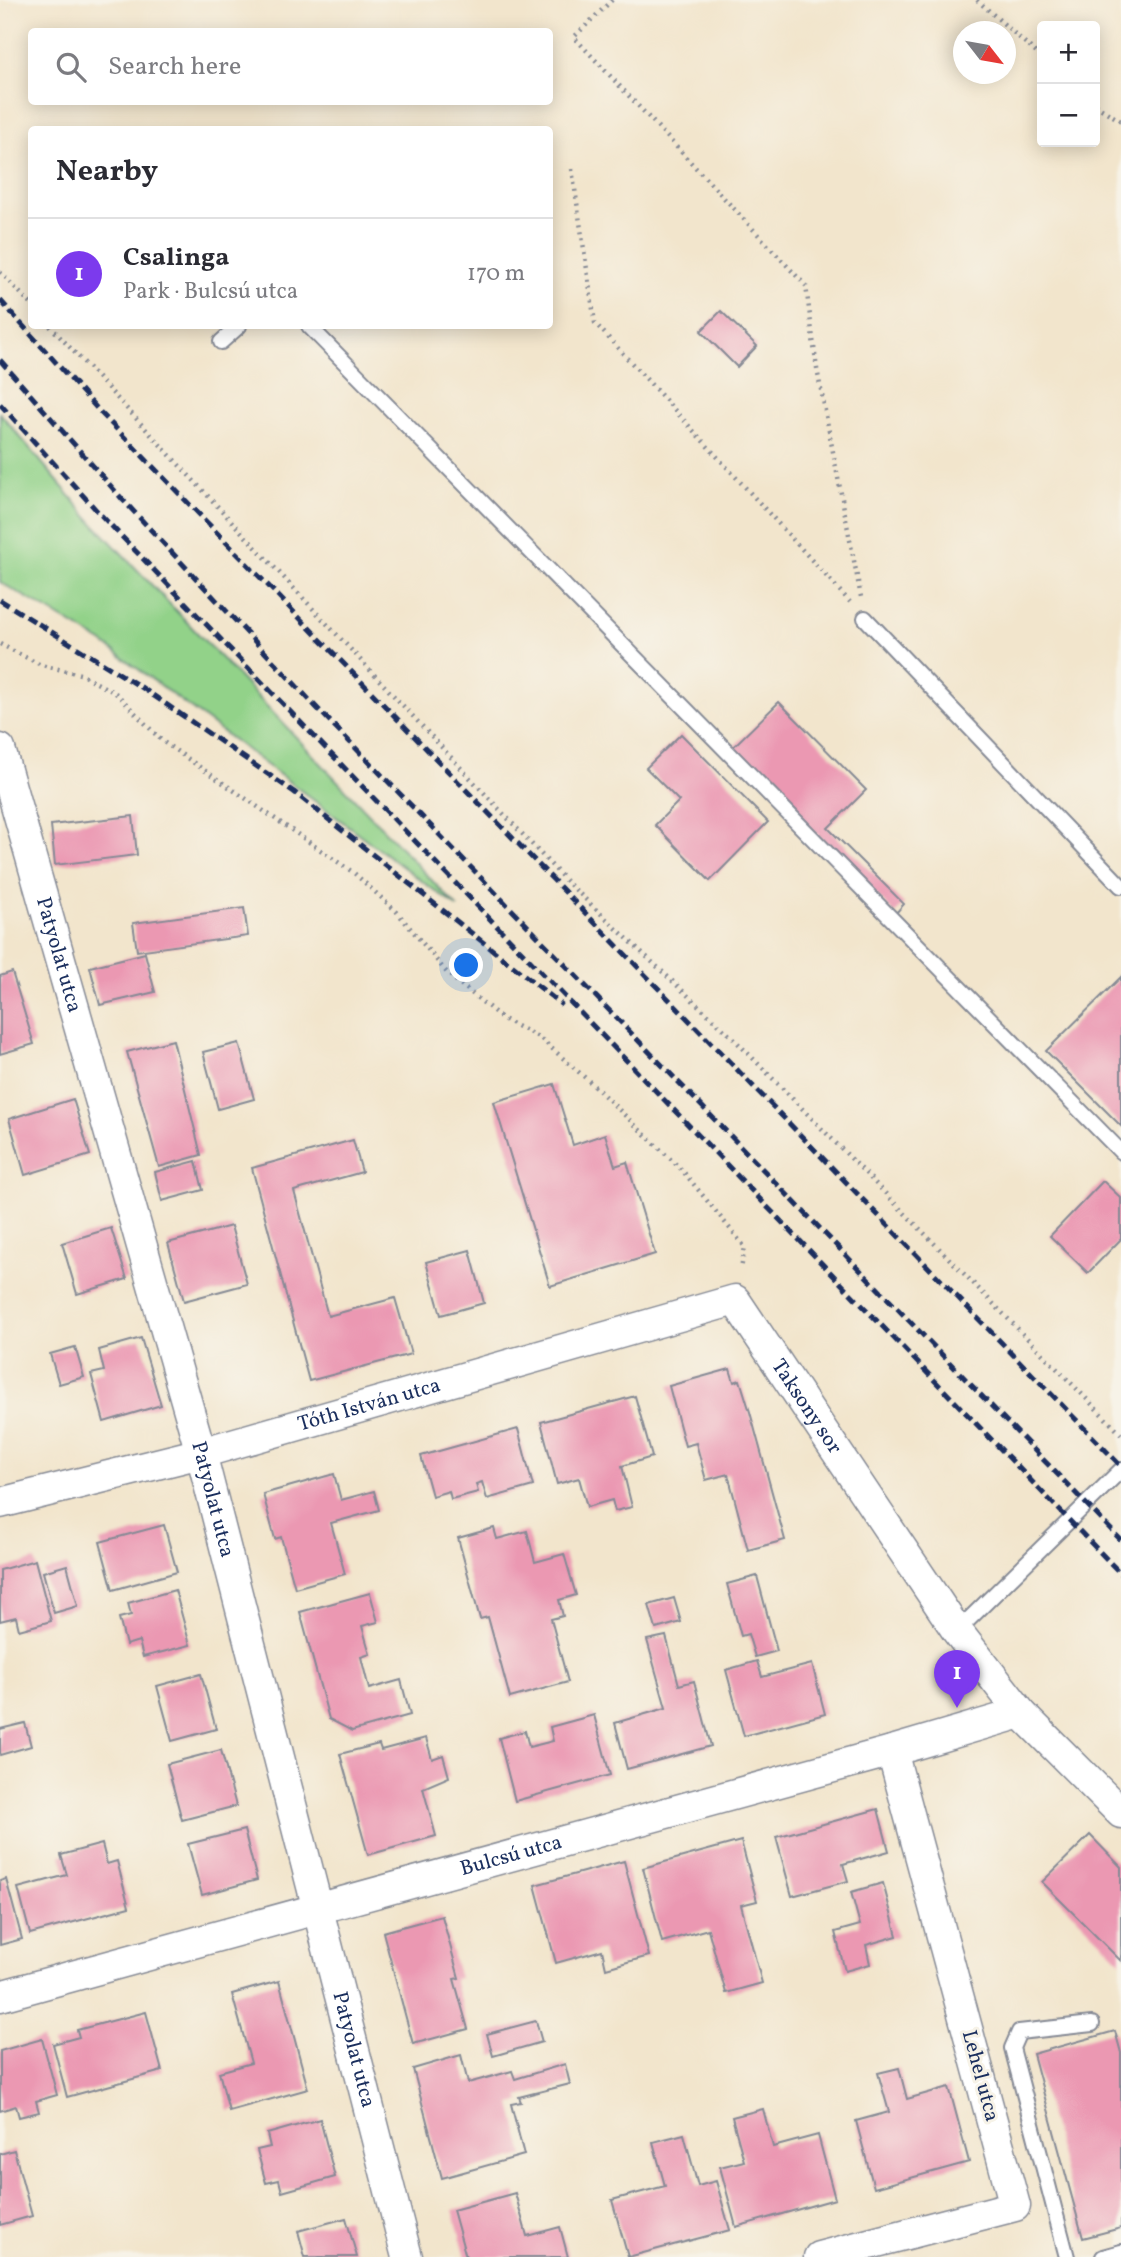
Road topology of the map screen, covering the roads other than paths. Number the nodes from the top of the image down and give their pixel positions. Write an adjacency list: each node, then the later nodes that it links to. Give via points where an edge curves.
1 (235, 329): 3 (lane)
2 (312, 329): 7 (lane)
3 (220, 342)
4 (865, 618): 6 (lane)
5 (0, 749): 9 (street, Patyolat utca)
6 (1121, 886)
7 (1121, 1152)
8 (735, 1300): 9 (street, Tóth István utca); 12 (street, Taksony sor)
9 (201, 1453): 11 (street, Tóth István utca); 16 (street, Patyolat utca)
10 (1121, 1470): 12 (lane)
11 (0, 1503)
12 (957, 1631): 13 (street, Taksony sor)
13 (1021, 1713): 14 (street, Bulcsú utca); 15 (street, Taksony sor)
14 (892, 1751): 16 (street, Bulcsú utca); 20 (street, Lehel utca, via 1015,2206)
15 (1121, 1813)
16 (318, 1907): 17 (street, Bulcsú utca); 21 (street, Patyolat utca)
17 (0, 1996)
18 (1092, 2024): 22 (lane, via 1028,2030 1019,2032 1013,2041)
19 (1121, 2252): 23 (lane)
20 (825, 2256)
21 (407, 2257)
22 (1068, 2257)
23 (1103, 2257)

